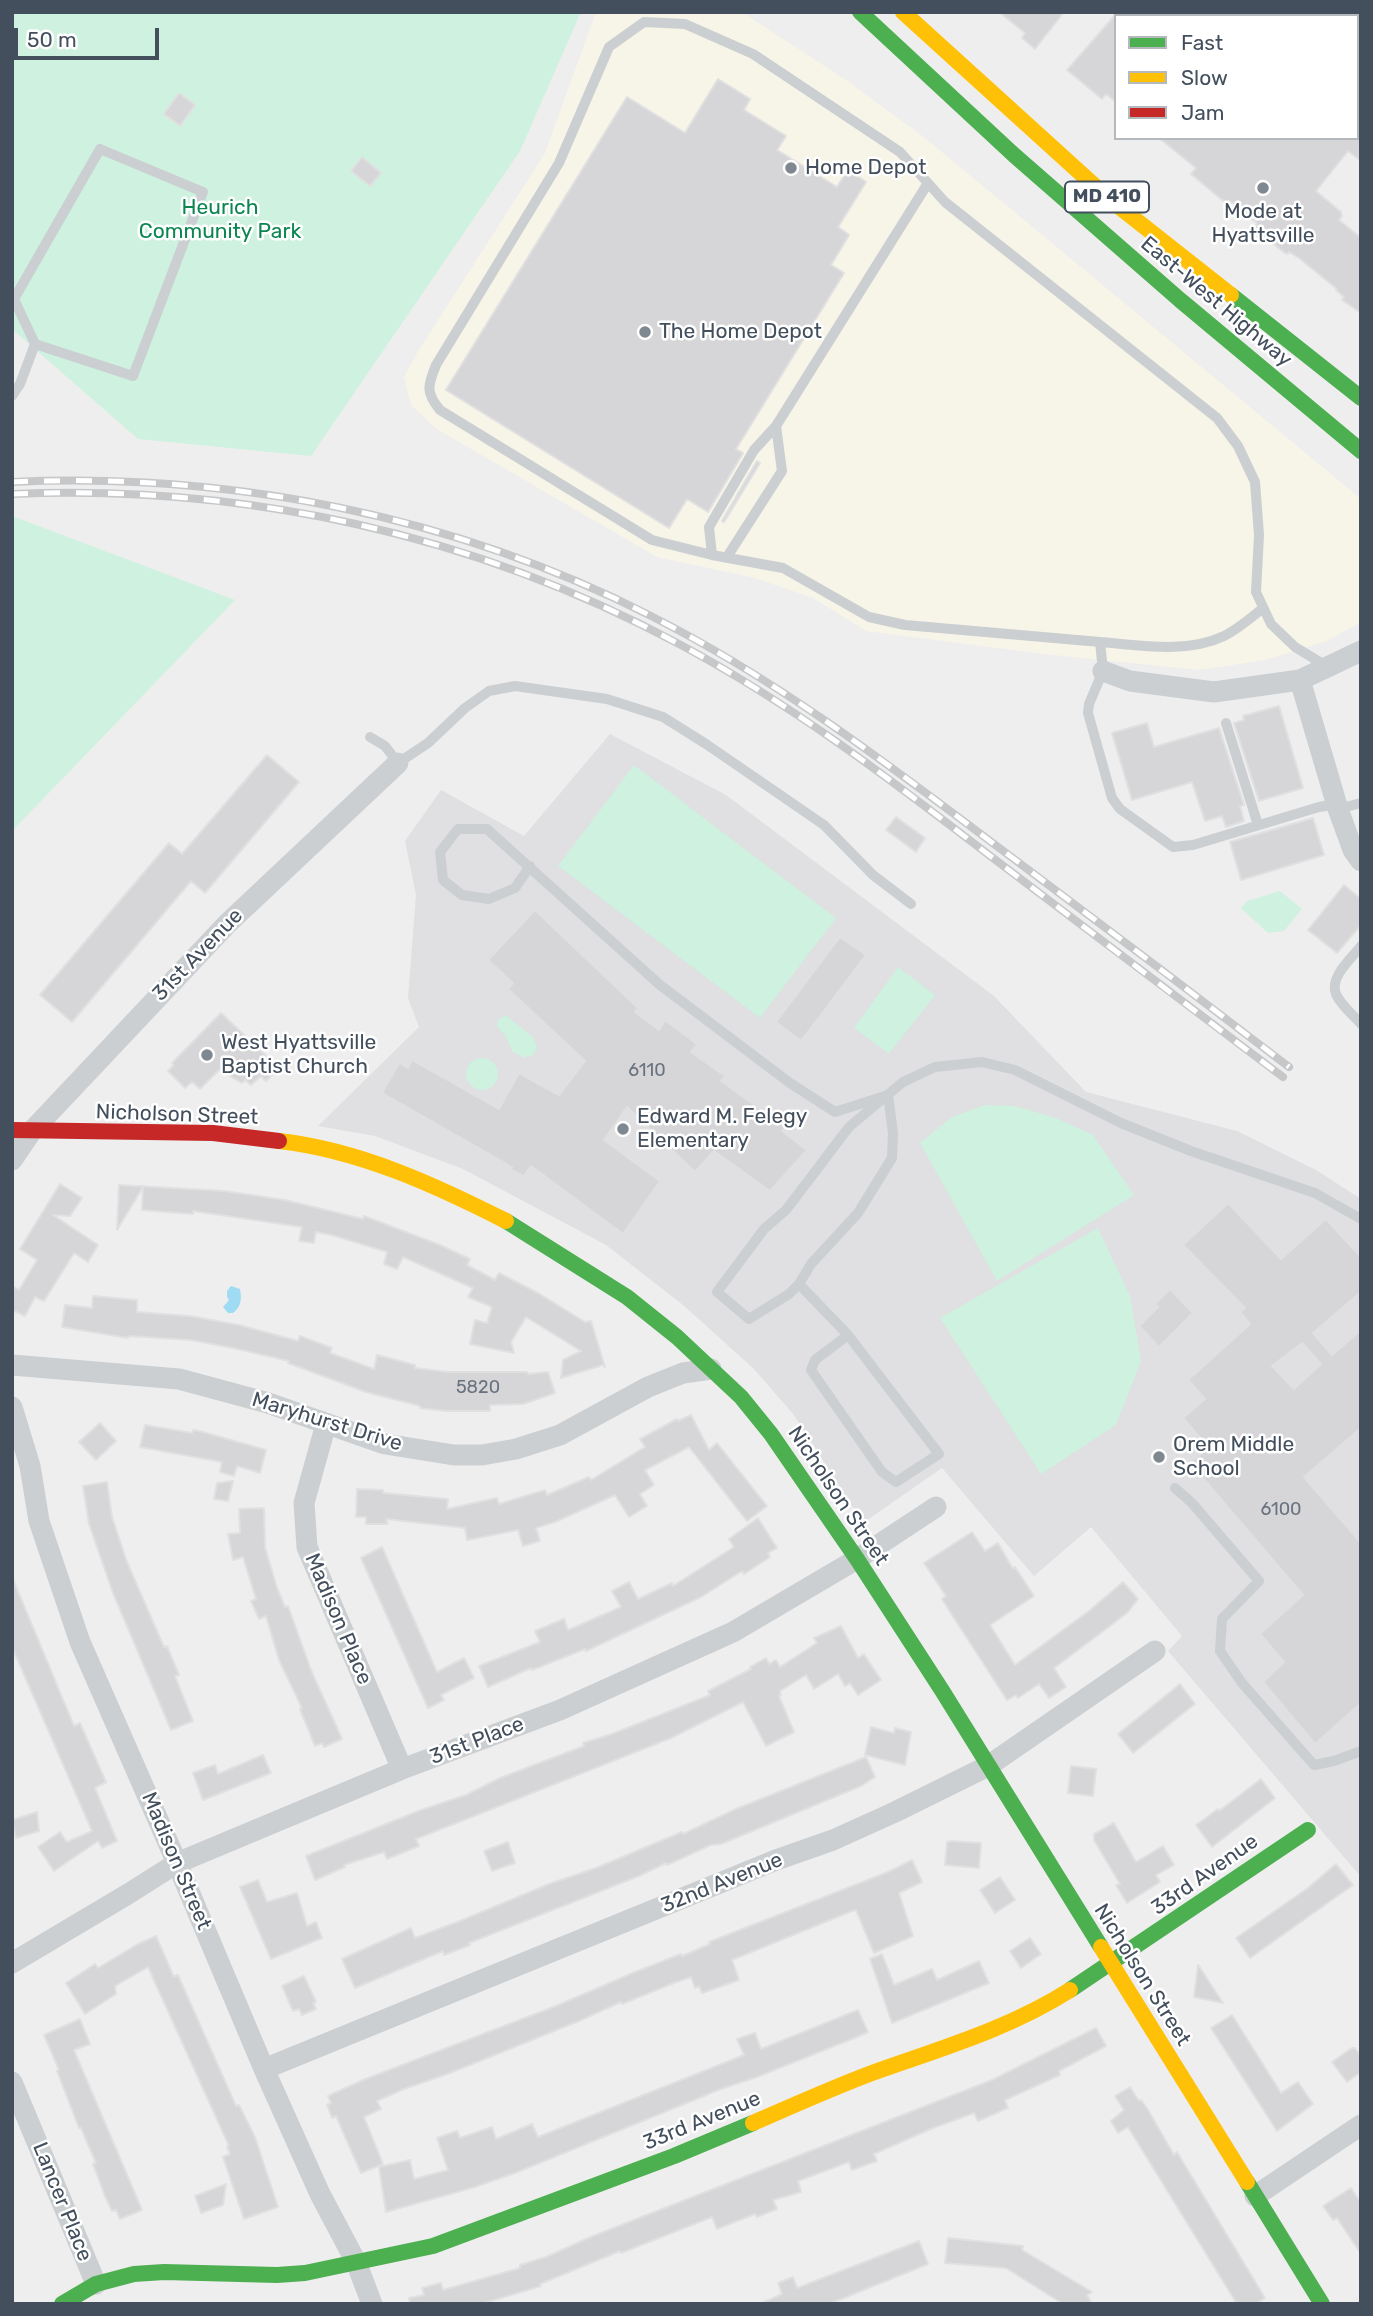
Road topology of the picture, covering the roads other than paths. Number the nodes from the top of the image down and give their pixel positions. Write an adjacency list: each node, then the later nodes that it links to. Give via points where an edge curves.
1 (860, 12): 8 (street, East-West Highway / MD 410, via 1033,172)
2 (902, 12): 6 (street, East-West Highway / MD 410, via 1108,198)
3 (928, 183): 7 (lane); 9 (lane, via 900,152 753,54 685,24 644,22 609,47 559,163 428,384 440,410 652,540); 11 (lane, via 945,202 1217,418 1238,446 1255,482 1259,535 1256,593)
4 (35, 344): 4 (lane, via 14,299 100,149 203,192 133,376); 5 (lane)
5 (12, 396)
6 (1361, 398)
7 (776, 426): 9 (lane, via 754,450 709,527); 10 (lane, via 782,471)
8 (1361, 451)
9 (712, 555): 10 (lane)
10 (727, 557): 12 (lane, via 783,568 869,617 905,625)
11 (1263, 608): 12 (lane, via 1224,636 1194,646); 14 (lane, via 1271,624 1295,647)
12 (1100, 642): 15 (lane)
13 (1361, 651): 14 (street)
14 (1328, 667): 16 (street)
15 (1103, 671): 16 (street, via 1130,681 1214,692); 22 (lane, via 1088,713 1112,797 1120,808 1173,847)
16 (1300, 680): 21 (street)
17 (1226, 723): 22 (lane)
18 (370, 737): 19 (lane, via 385,746)
19 (398, 763): 25 (lane, via 489,691 515,686 607,699 663,717 706,744 824,825 873,875); 29 (street, 31st Avenue, via 227,923)
20 (1361, 803): 21 (lane)
21 (1338, 807): 22 (lane, via 1320,807); 23 (street)
22 (1258, 825)
23 (1361, 861)
24 (530, 866): 24 (lane, via 487,829 458,829 440,852 443,880 462,895 489,898 514,888); 28 (lane, via 660,985 835,1112)
25 (911, 904)
26 (1361, 946): 27 (lane, via 1335,983 1336,994)
27 (1361, 1024)
28 (888, 1094): 31 (lane, via 935,1067 982,1062 1015,1070 1121,1123 1191,1152 1315,1193); 32 (lane, via 894,1133 892,1158 858,1213 811,1264); 32 (lane, via 849,1127 717,1292 749,1319)
29 (21, 1131): 30 (street, 31st Avenue); 35 (street, Nicholson Street, via 218,1133 298,1143 390,1168 455,1195 557,1252 656,1319)
30 (12, 1160)
31 (1361, 1219)
32 (799, 1284): 33 (lane)
33 (848, 1335): 33 (lane, via 815,1360 811,1370 882,1472 896,1482 939,1454)
34 (12, 1365): 37 (street, Maryhurst Drive, via 179,1379)
35 (710, 1368): 37 (street, Maryhurst Drive, via 648,1387 560,1435 482,1455 385,1444); 40 (street, Nicholson Street, via 771,1434)
36 (12, 1407): 46 (street, Madison Street, via 30,1466 39,1521 80,1642)
37 (326, 1424): 44 (street, Madison Place, via 304,1503 307,1547)
38 (1175, 1488): 42 (lane, via 1259,1581 1222,1619 1220,1651 1242,1684 1314,1765)
39 (936, 1507): 40 (street, 31st Place)
40 (857, 1559): 43 (street, Nicholson Street); 44 (street, 31st Place, via 721,1637 560,1710)
41 (1155, 1651): 43 (street, 32nd Avenue)
42 (1361, 1751)
43 (988, 1766): 48 (street, Nicholson Street); 49 (street, 32nd Avenue, via 833,1840)
44 (402, 1769): 46 (street, 31st Place)
45 (1308, 1830): 48 (street, 33rd Avenue)
46 (177, 1863): 47 (street, 31st Place); 49 (street, Madison Street)
47 (12, 1963)
48 (1112, 1964): 52 (street, Nicholson Street); 53 (street, 33rd Avenue, via 1009,2023 870,2074 674,2156 433,2246)
49 (264, 2069): 53 (street, Madison Street)
50 (12, 2082): 54 (street, Lancer Place)
51 (1361, 2124): 52 (street)
52 (1255, 2196): 57 (street, Nicholson Street)
53 (356, 2262): 54 (street, 33rd Avenue, via 277,2275 134,2274); 56 (street, Madison Street)
54 (96, 2284): 55 (street, 33rd Avenue)
55 (62, 2304)
56 (372, 2304)
57 (1322, 2304)

